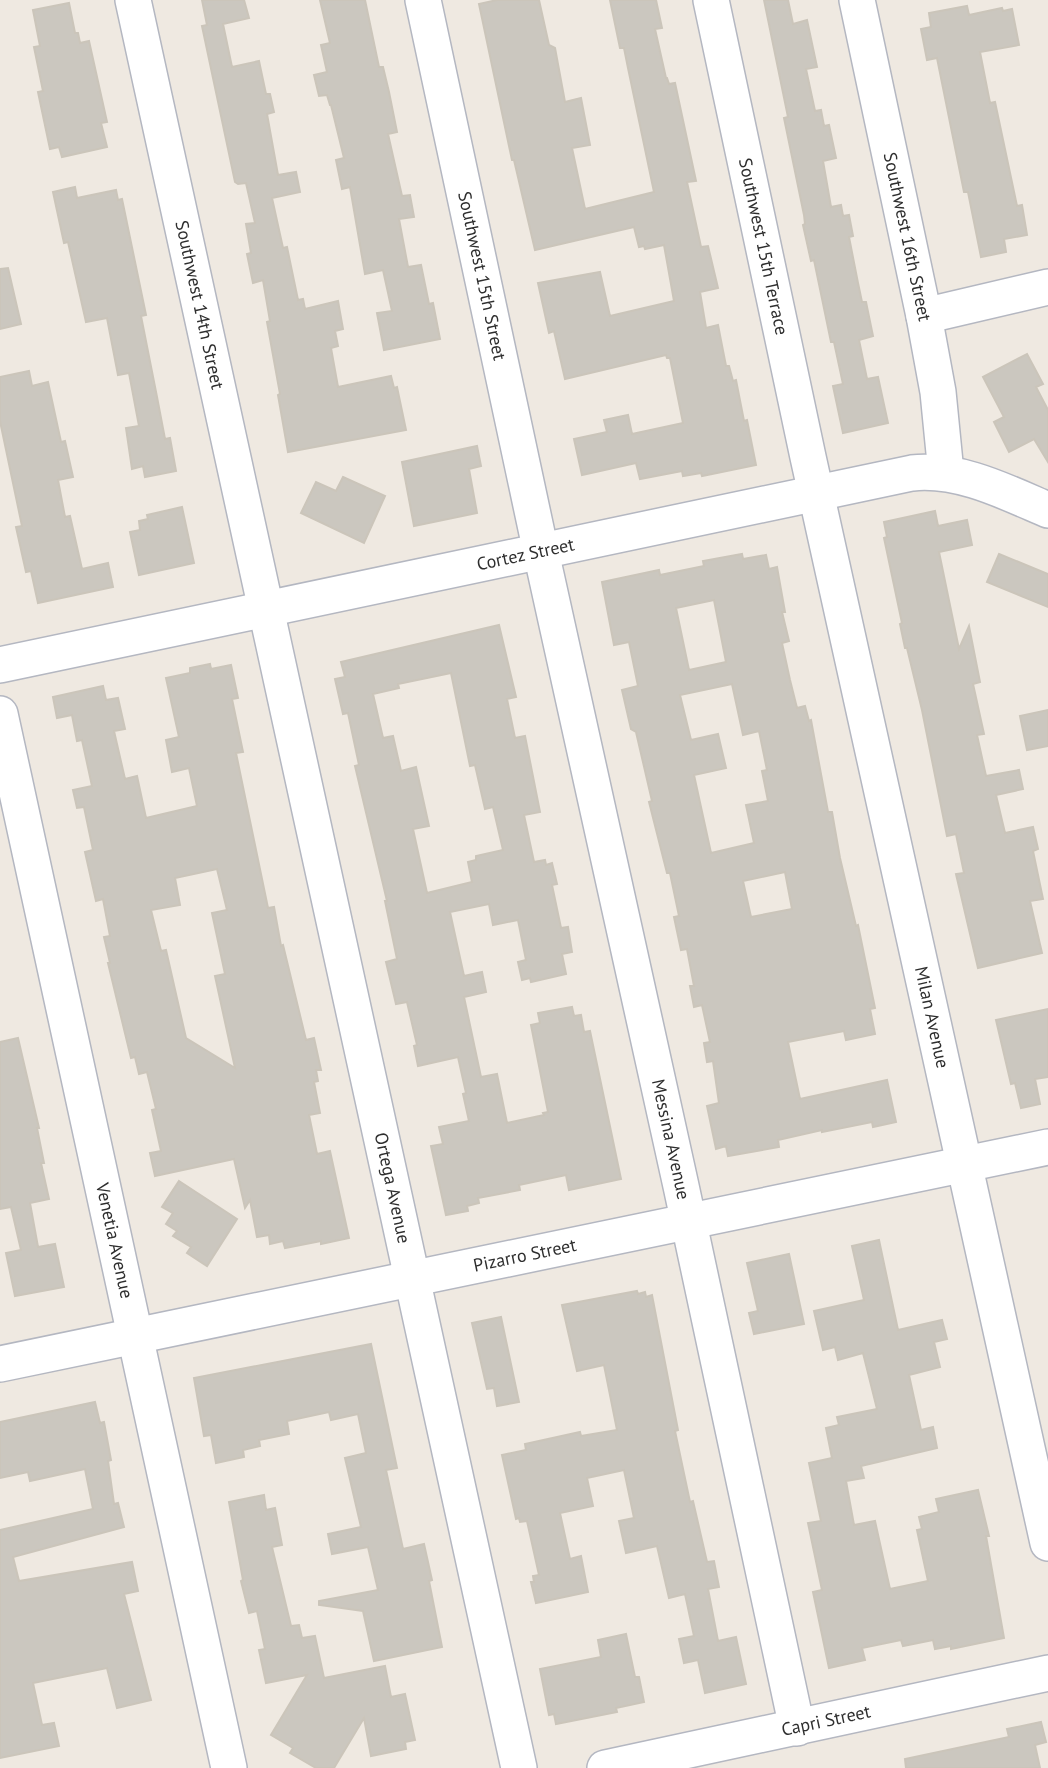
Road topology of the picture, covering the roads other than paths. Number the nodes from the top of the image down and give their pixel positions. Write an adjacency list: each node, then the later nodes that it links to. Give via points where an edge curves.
1 (133, 0): 11 (street, Southwest 14th Street)
2 (423, 0): 10 (street, Southwest 15th Street)
3 (711, 0): 8 (street, Southwest 15th Terrace)
4 (857, 0): 6 (street, Southwest 16th Street)
5 (1048, 287): 6 (street)
6 (924, 316): 7 (street, Southwest 16th Street)
7 (946, 473): 8 (street, Cortez Street, via 912,473); 9 (street, Cortez Street)
8 (817, 493): 10 (street, Cortez Street); 15 (street, Milan Avenue)
9 (1048, 510)
10 (541, 552): 11 (street, Cortez Street); 16 (street, Messina Avenue)
11 (267, 608): 12 (street, Cortez Street); 17 (street, Ortega Avenue)
12 (0, 665)
13 (0, 714): 18 (street, Venetia Avenue)
14 (1048, 1147): 15 (street, Pizarro Street)
15 (963, 1164): 16 (street, Pizarro Street); 20 (street, Milan Avenue)
16 (689, 1223): 17 (street, Pizarro Street); 22 (street, Messina Avenue)
17 (411, 1279): 18 (street, Pizarro Street); 24 (street, Ortega Avenue)
18 (136, 1336): 19 (street, Pizarro Street); 23 (street, Venetia Avenue)
19 (0, 1364)
20 (1048, 1543)
21 (1048, 1672): 22 (street, Capri Street)
22 (797, 1728): 25 (street, Capri Street)
23 (229, 1768)
24 (519, 1768)
25 (605, 1768)

